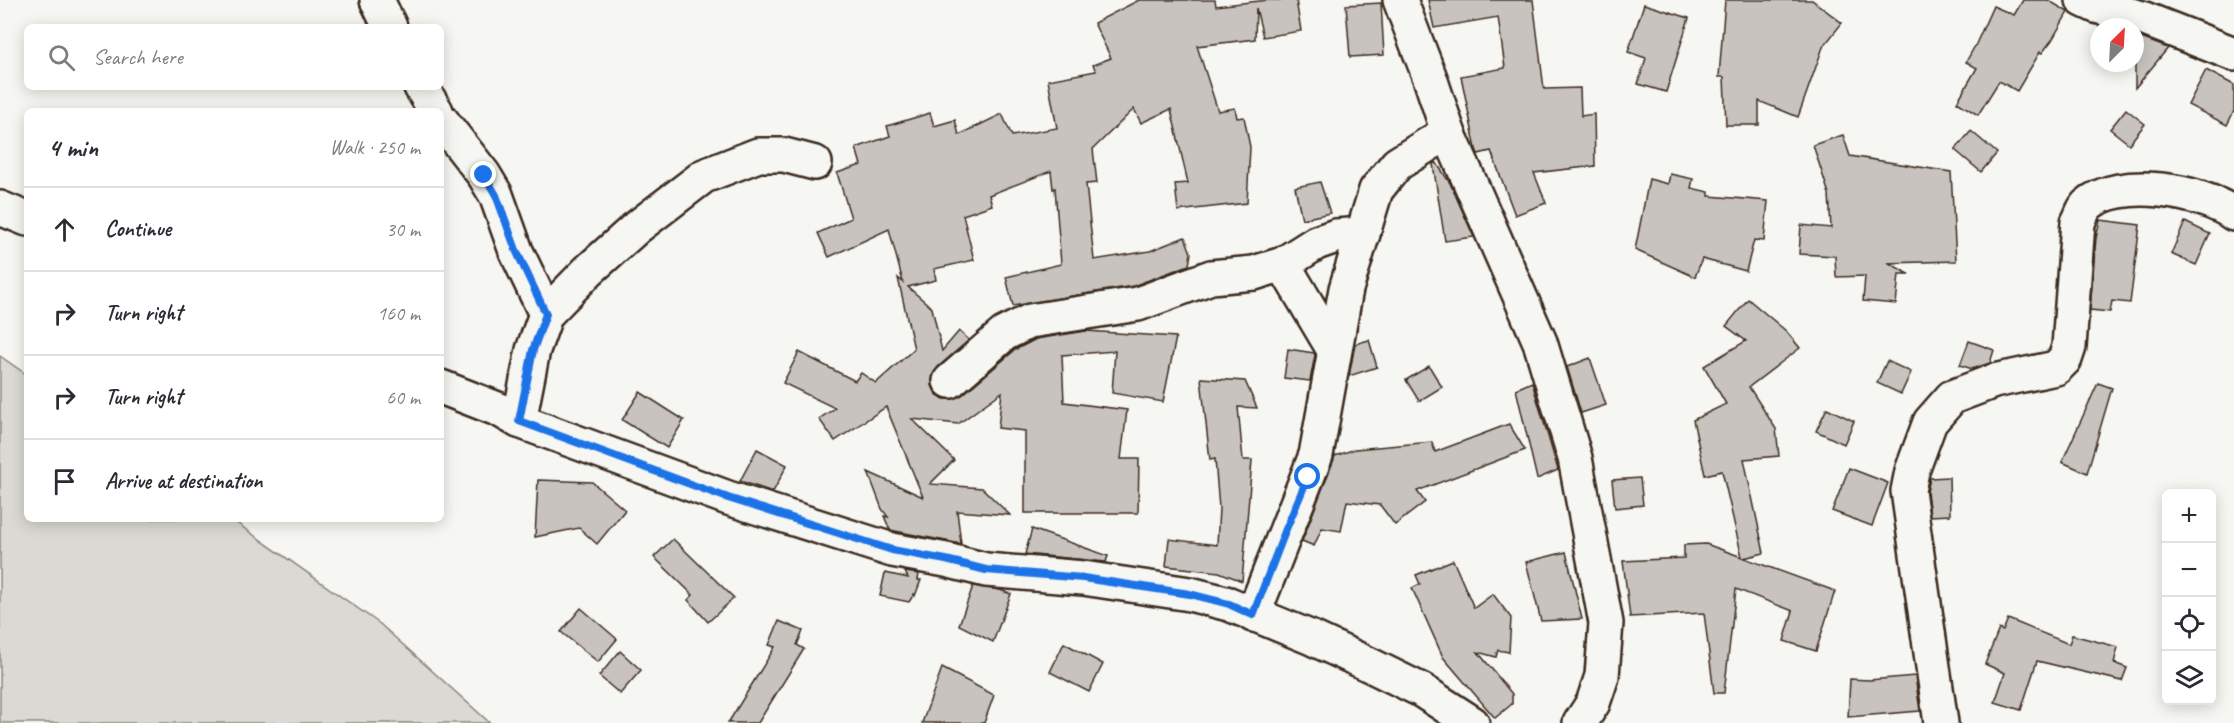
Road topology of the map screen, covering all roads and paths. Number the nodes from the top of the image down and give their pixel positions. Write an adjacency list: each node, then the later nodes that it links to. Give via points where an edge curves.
1 (377, 0): 4 (street)
2 (1400, 0): 9 (street)
3 (2083, 0): 5 (street)
4 (389, 24)
5 (2234, 54)
6 (423, 90): 7 (street)
7 (434, 108)
8 (444, 124): 16 (street, via 496,195)
9 (1448, 132): 14 (street, via 1397,164 1376,190); 23 (street, via 1540,342 1575,458 1606,623 1602,676 1593,703)
10 (815, 163): 16 (street, via 784,155 758,155 704,176 636,228)
11 (0, 208): 13 (street)
12 (2234, 213): 24 (street, via 2199,197 2144,189 2112,192 2086,206 2079,222 2065,359 2056,368 1994,381 1952,397 1930,422 1908,491)
13 (24, 218)
14 (1363, 234): 15 (street, via 1336,236 1316,243); 17 (street, via 1346,289)
15 (1283, 264): 17 (street); 18 (street, via 1254,273 1211,277 1138,304 1030,321 1004,334)
16 (546, 314): 20 (street, via 533,350)
17 (1334, 350): 21 (street, via 1316,455)
18 (950, 381)
19 (444, 388): 20 (street)
20 (519, 421): 21 (street, via 728,498 892,550 986,570 1083,578 1190,594)
21 (1253, 615): 22 (street, via 1370,664 1421,690)
22 (1472, 723)
23 (1580, 723)
24 (1941, 723)

